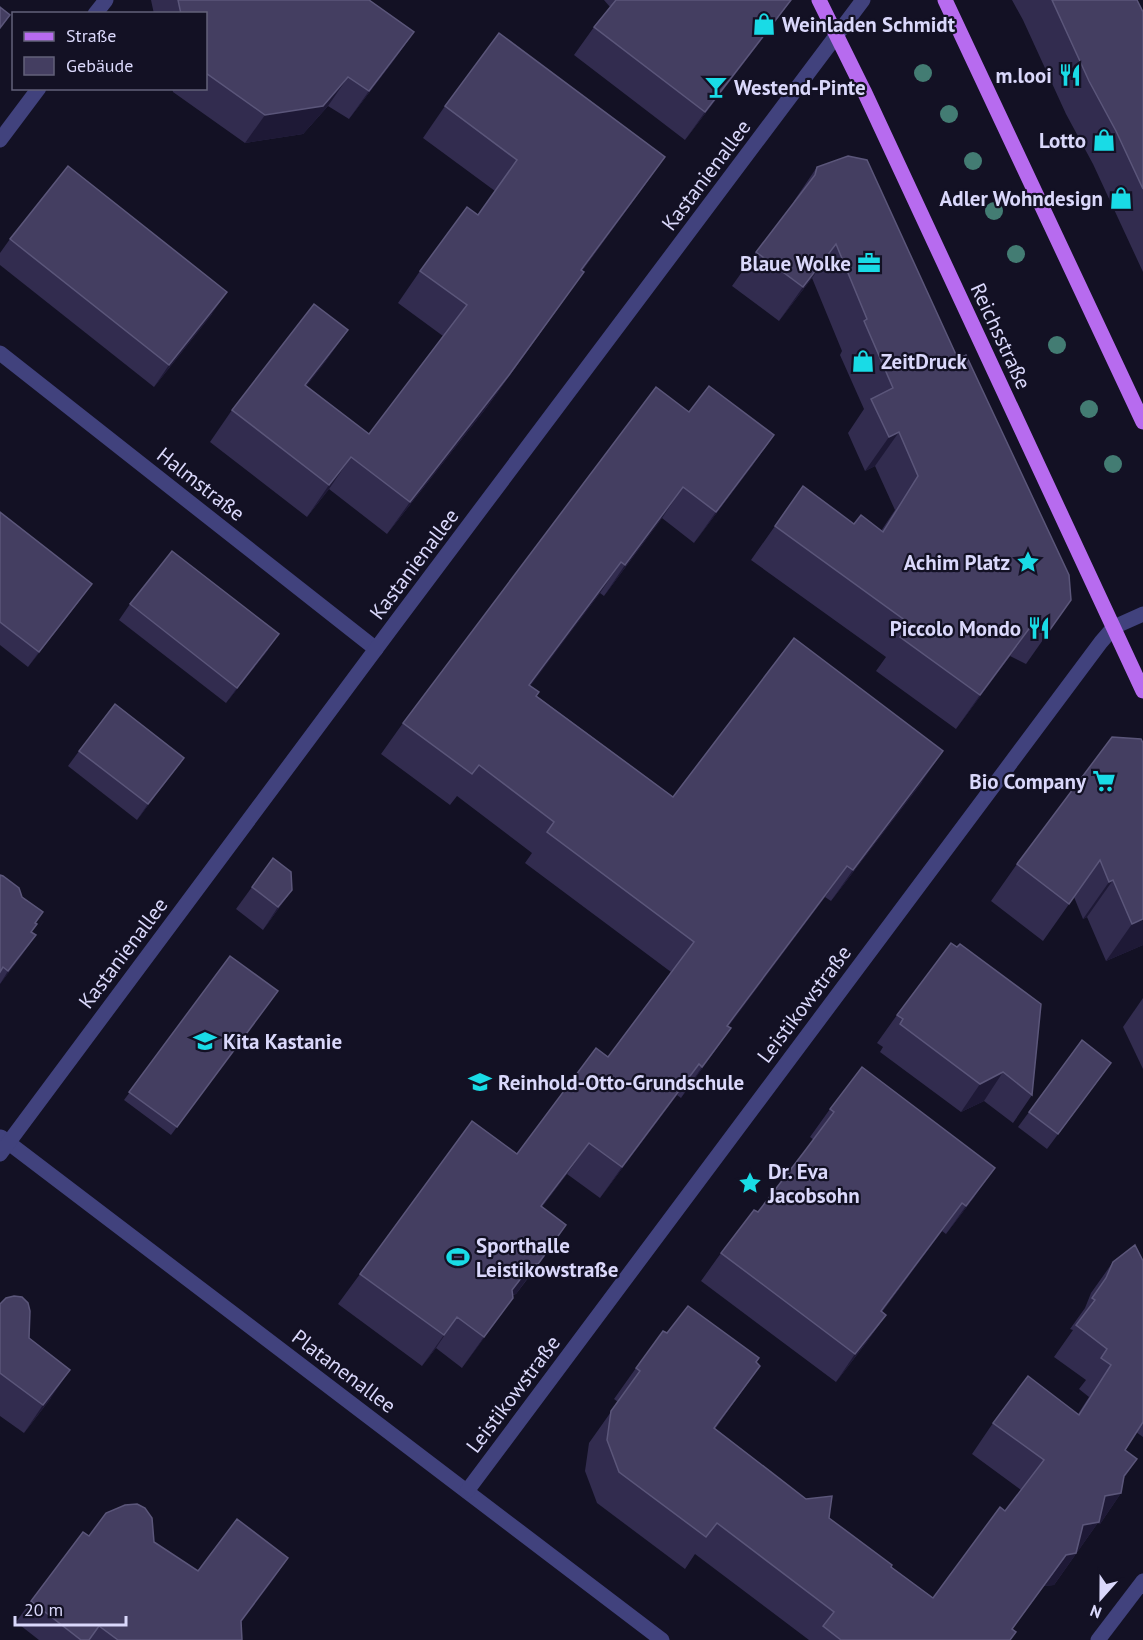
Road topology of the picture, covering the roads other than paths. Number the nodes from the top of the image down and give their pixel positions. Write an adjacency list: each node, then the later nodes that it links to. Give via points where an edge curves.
1 (106, 0): 5 (street)
2 (819, 0): 6 (main road, Reichsstraße)
3 (864, 0): 6 (street, Kastanienallee)
4 (945, 0): 10 (main road)
5 (97, 12)
6 (837, 35): 12 (main road, Reichsstraße); 13 (street, Kastanienallee)
7 (38, 90): 8 (street)
8 (0, 140)
9 (0, 353): 13 (street, Halmstraße)
10 (1143, 422)
11 (1143, 614): 12 (street, Leistikowstraße)
12 (1114, 627): 14 (main road, Reichsstraße); 16 (street, Leistikowstraße)
13 (376, 649): 15 (street, Kastanienallee)
14 (1143, 691)
15 (3, 1144): 16 (street, Platanenallee)
16 (467, 1491): 18 (street, Platanenallee)
17 (1143, 1581): 19 (street)
18 (662, 1640)
19 (1098, 1640)

